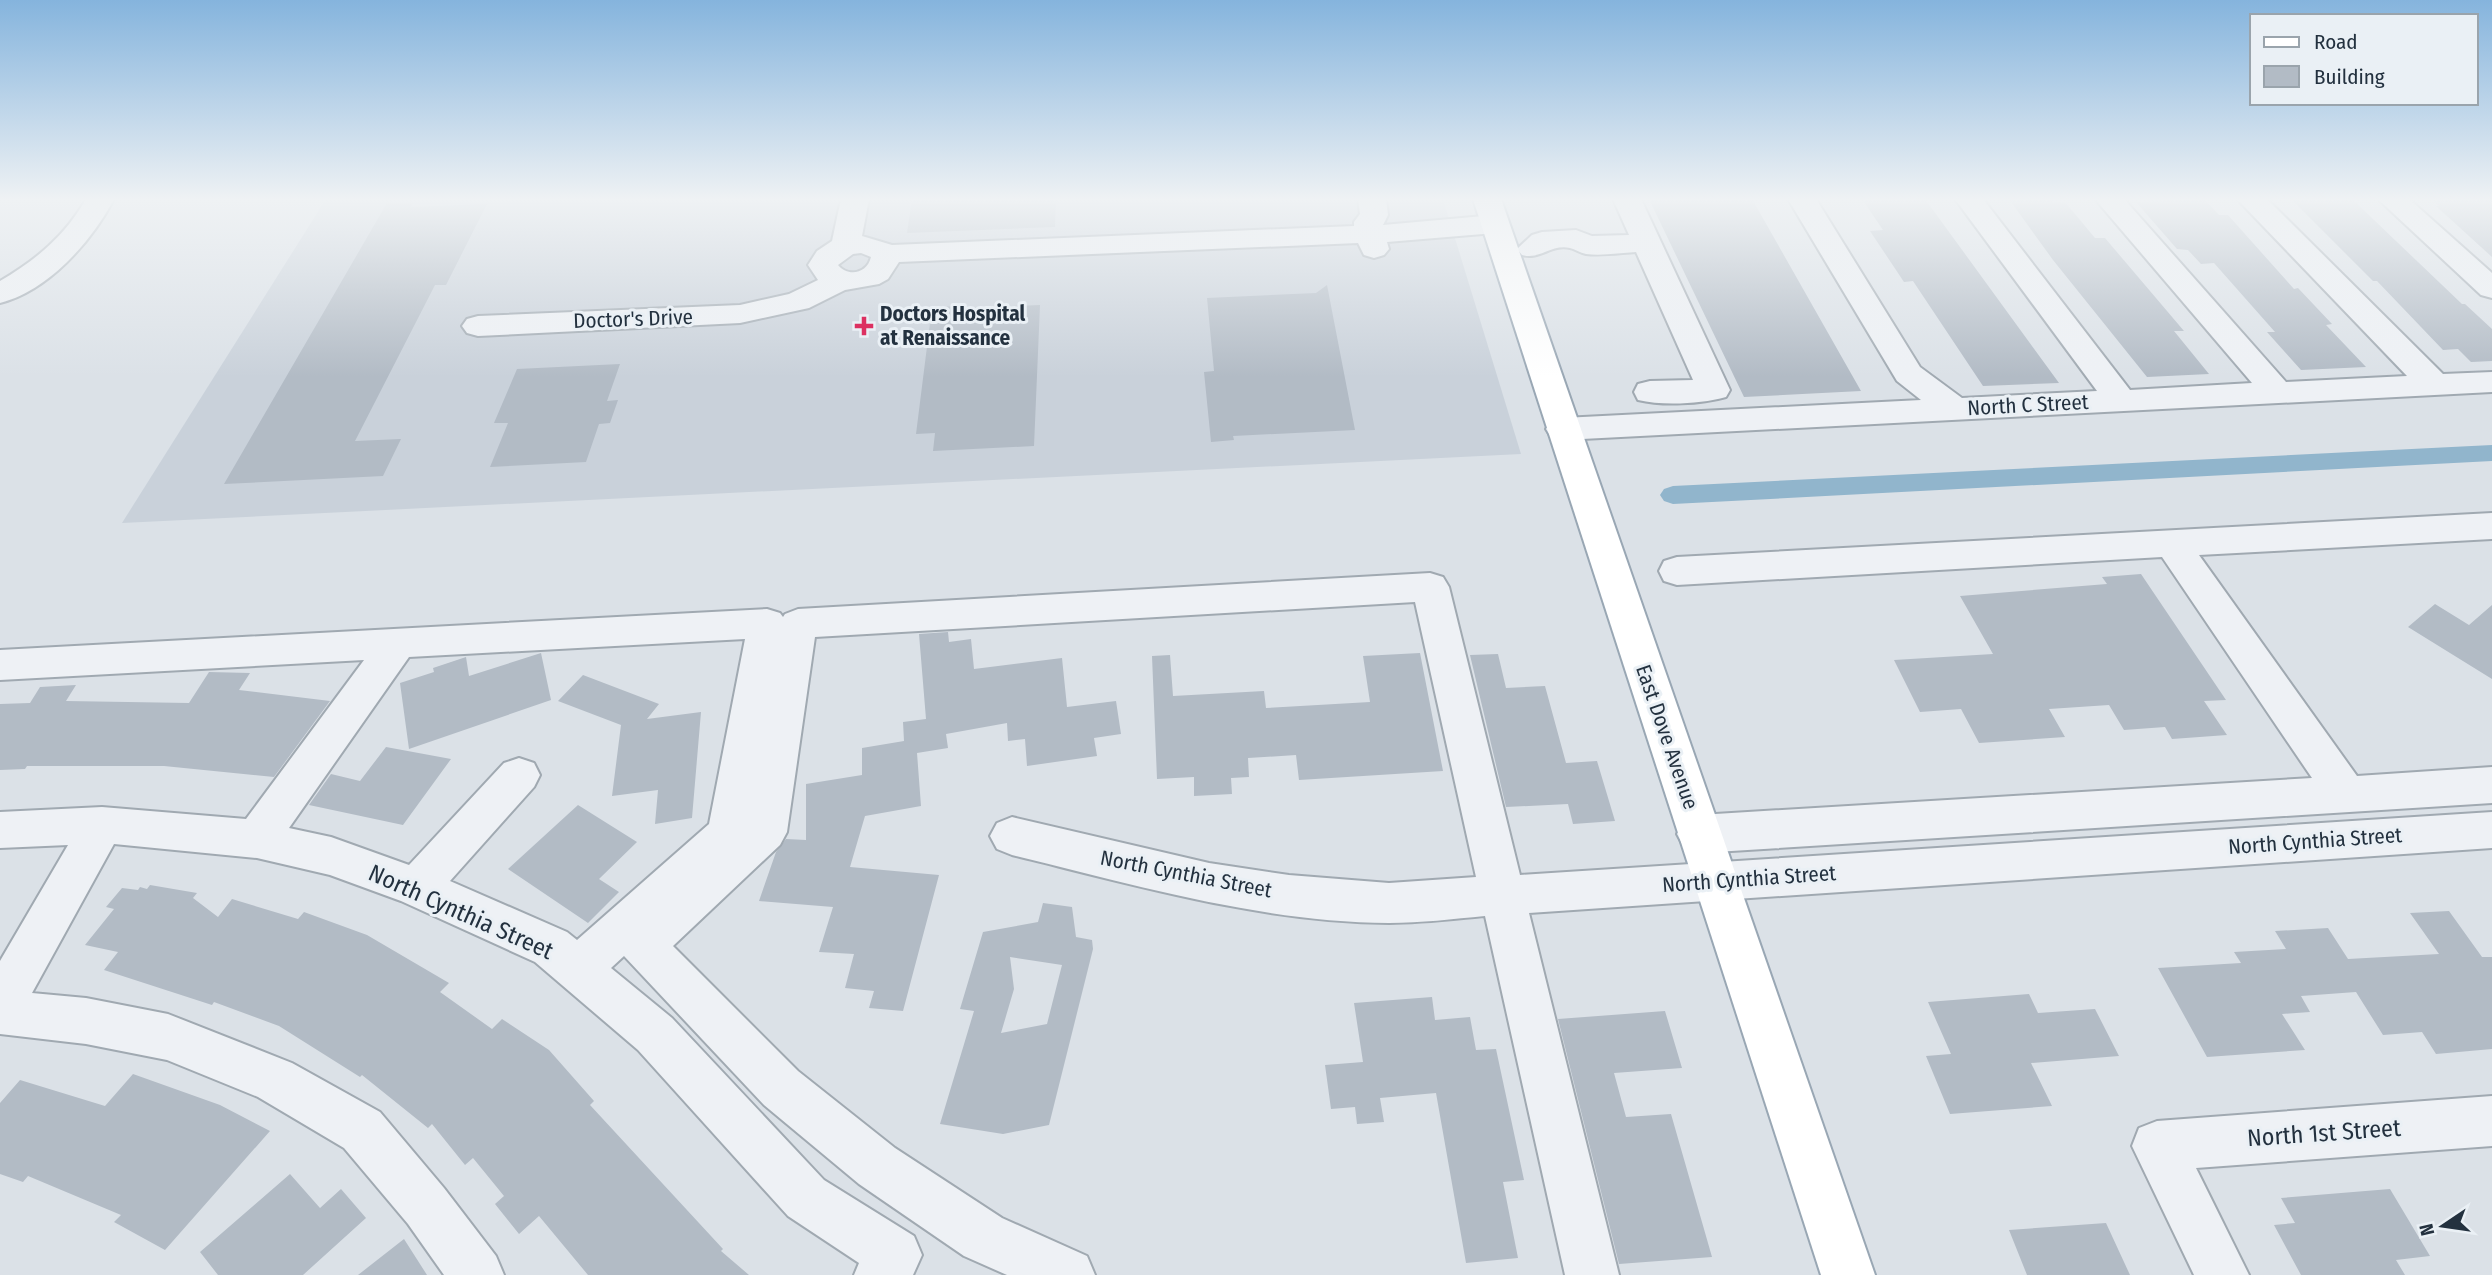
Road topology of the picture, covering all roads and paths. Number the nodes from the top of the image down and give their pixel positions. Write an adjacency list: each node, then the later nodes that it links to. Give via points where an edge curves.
1 (54, 258): 13 (street)
2 (825, 258): 11 (street)
3 (870, 258): 11 (street, Doctor's Drive, via 867,279)
4 (1511, 258): 22 (main road, East Dove Avenue)
5 (1654, 258): 20 (street)
6 (1838, 258): 21 (street, via 1908,374)
7 (2014, 258): 19 (street)
8 (2161, 258): 18 (street)
9 (2310, 258): 16 (street)
10 (2458, 258): 12 (street)
11 (818, 284): 14 (street, Doctor's Drive, via 752,312 726,308)
12 (2492, 289)
13 (0, 294)
14 (482, 318)
15 (2492, 382): 16 (street, North C Street)
16 (2435, 385): 18 (street, North C Street)
17 (1650, 392): 20 (street)
18 (2277, 393): 19 (street, North C Street)
19 (2121, 401): 21 (street, North C Street)
20 (1720, 405): 21 (street, North C Street); 22 (street, North C Street)
21 (1955, 409)
22 (1563, 429): 34 (main road, East Dove Avenue)
23 (2492, 526): 24 (street)
24 (2158, 545): 25 (street); 30 (street)
25 (1677, 571)
26 (398, 643): 27 (street); 36 (street); 40 (street, via 767,624 729,834)
27 (0, 665)
28 (519, 775): 38 (street)
29 (2492, 785): 30 (street)
30 (2330, 795): 34 (street)
31 (102, 825): 32 (street, North Cynthia Street); 36 (street, North Cynthia Street); 41 (street)
32 (0, 830)
33 (2492, 830): 37 (street, North Cynthia Street)
34 (1699, 834): 37 (main road, East Dove Avenue)
35 (1012, 836): 39 (street, North Cynthia Street, via 1209,883 1289,895 1389,903)
36 (257, 839): 38 (street, North Cynthia Street, via 331,856)
37 (1715, 881): 39 (street, North Cynthia Street); 48 (main road, East Dove Avenue)
38 (416, 887): 40 (street, North Cynthia Street, via 551,947)
39 (1500, 894): 46 (street, via 1430,587 798,624 765,832 642,946 781,1088 877,1166 983,1237); 47 (street)
40 (577, 969): 44 (street, North Cynthia Street, via 655,1034 806,1198)
41 (0, 1005)
42 (0, 1012): 45 (street, via 86,1021 168,1037 275,1080 362,1130)
43 (2492, 1121): 49 (street, North 1st Street, via 2157,1146)
44 (888, 1265)
45 (477, 1275)
46 (1068, 1275)
47 (1592, 1275)
48 (1848, 1275)
49 (2221, 1275)

